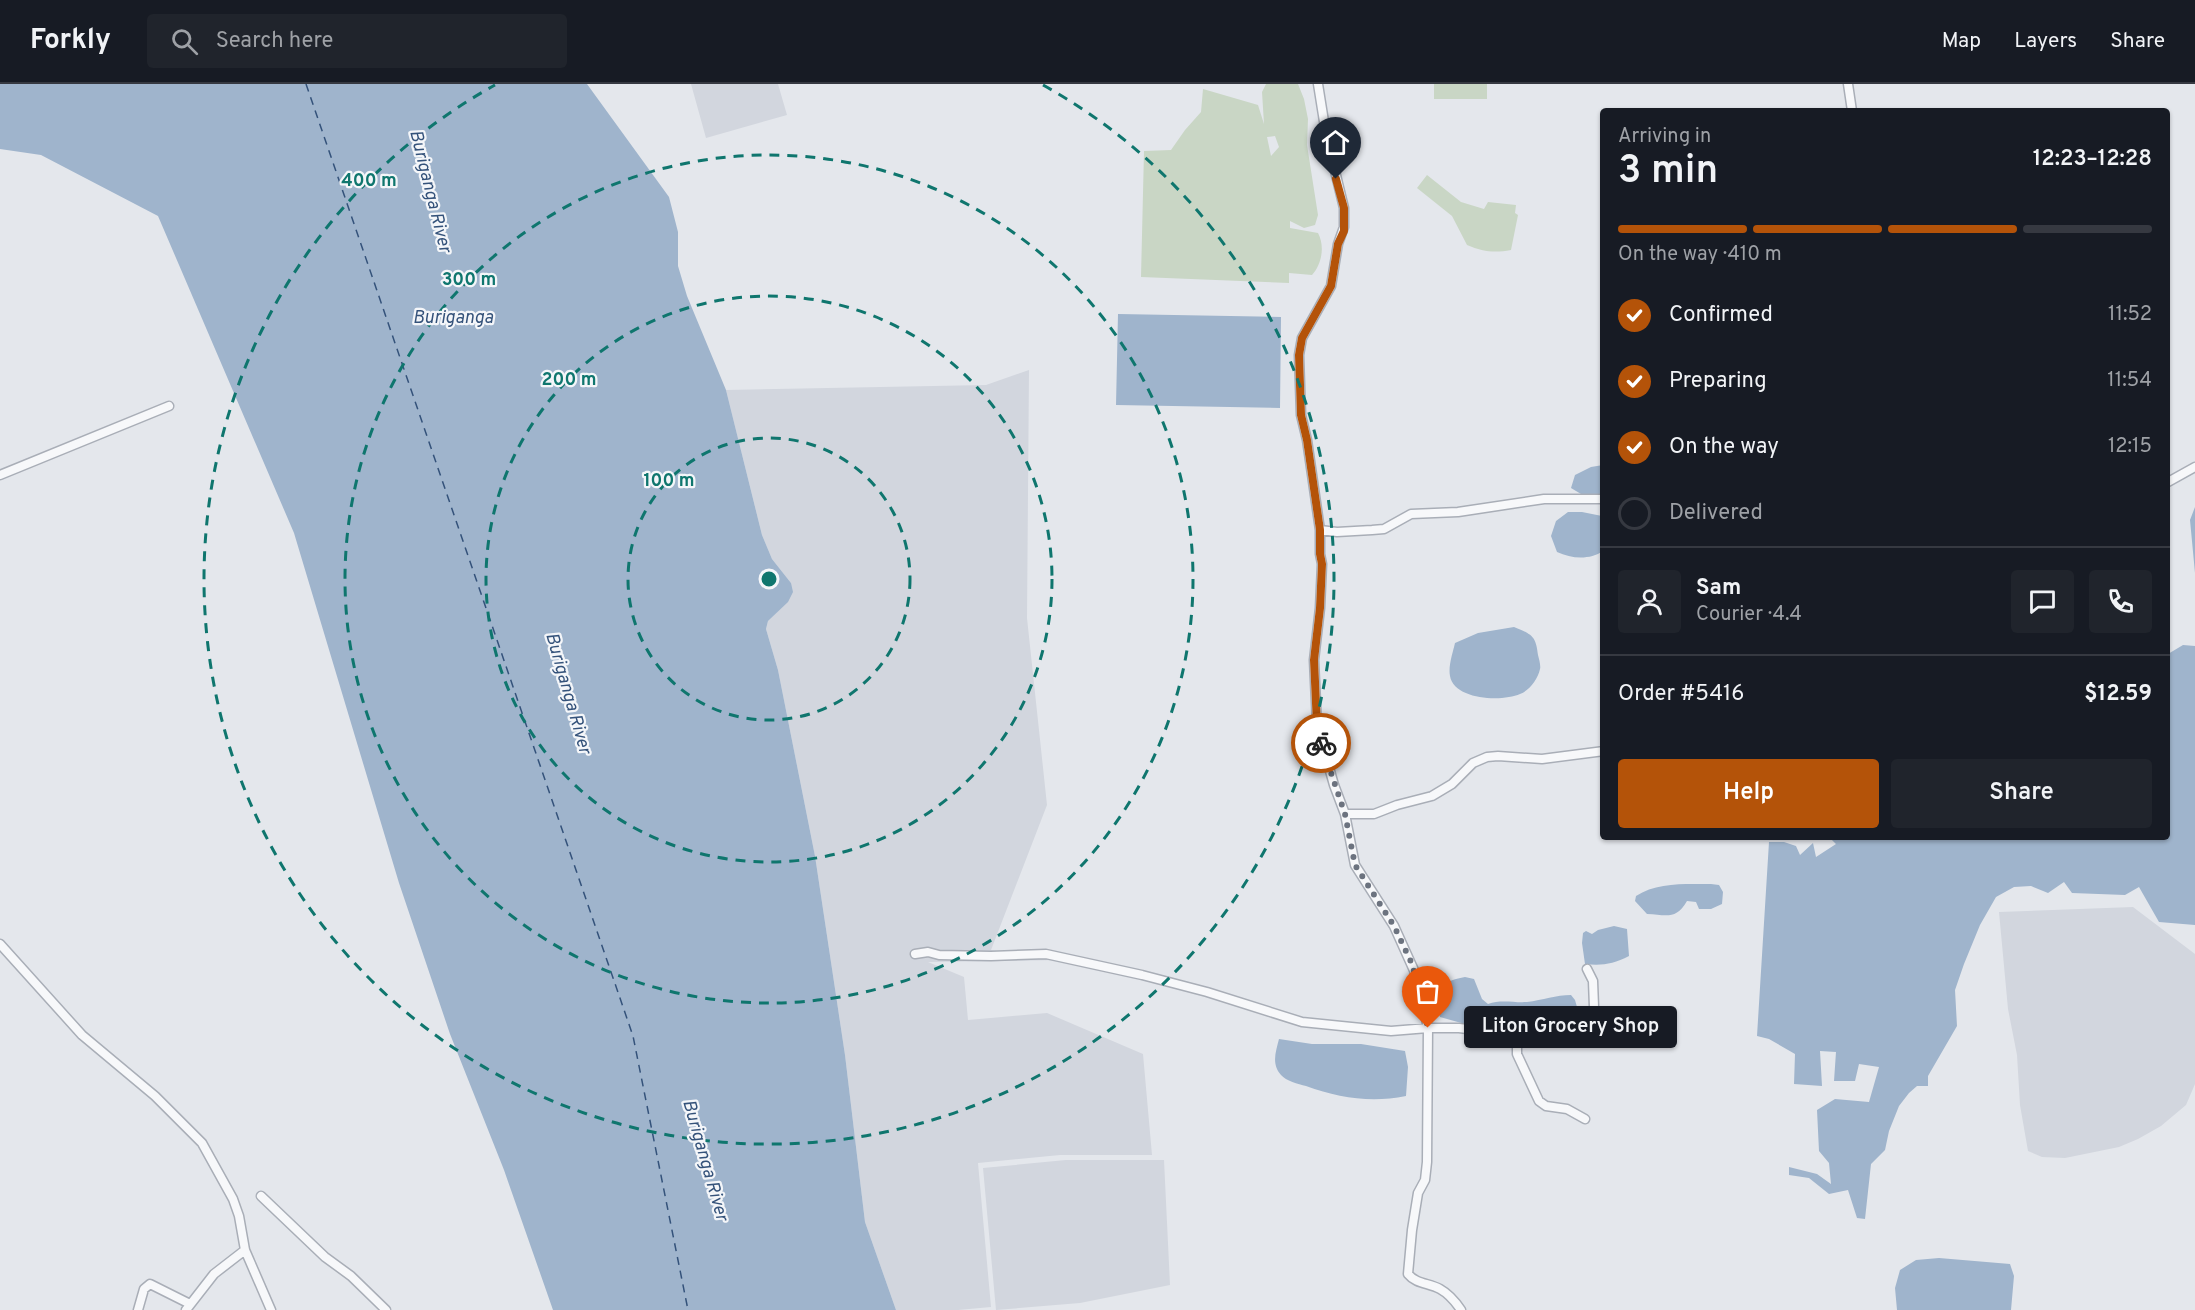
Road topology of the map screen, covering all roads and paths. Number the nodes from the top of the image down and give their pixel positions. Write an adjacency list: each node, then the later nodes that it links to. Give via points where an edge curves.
1 (1318, 84): 9 (street, via 1344,208 1344,227 1331,286 1302,338 1299,355 1301,415)
2 (1848, 84): 3 (street)
3 (1852, 108)
4 (170, 406): 6 (street)
5 (2195, 467): 7 (street)
6 (0, 475)
7 (2170, 481)
8 (1600, 499): 9 (street, via 1544,499 1458,512 1411,514 1378,530)
9 (1320, 530): 11 (street, via 1321,586 1314,660 1317,725)
10 (1600, 752): 11 (street, via 1542,759 1487,757 1473,763 1452,784 1432,796 1374,814)
11 (1345, 814): 15 (street, via 1355,865 1394,926 1412,964)
12 (0, 944): 19 (street, via 82,1035 155,1096 202,1143 233,1199)
13 (915, 954): 15 (street, via 1046,954 1175,983 1302,1022 1391,1030)
14 (1587, 969): 16 (street, via 1593,981 1594,1007 1590,1016 1558,1034)
15 (1428, 1028): 16 (street); 24 (street, via 1427,1162 1425,1180 1418,1192 1408,1274 1413,1280 1451,1296)
16 (1517, 1035): 17 (street, via 1517,1054 1539,1101)
17 (1585, 1119)
18 (261, 1196): 23 (street)
19 (245, 1250): 20 (street, via 214,1274); 22 (street)
20 (188, 1307): 21 (street, via 150,1284 144,1289)
21 (138, 1310)
22 (271, 1310)
23 (386, 1310)
24 (1461, 1310)

